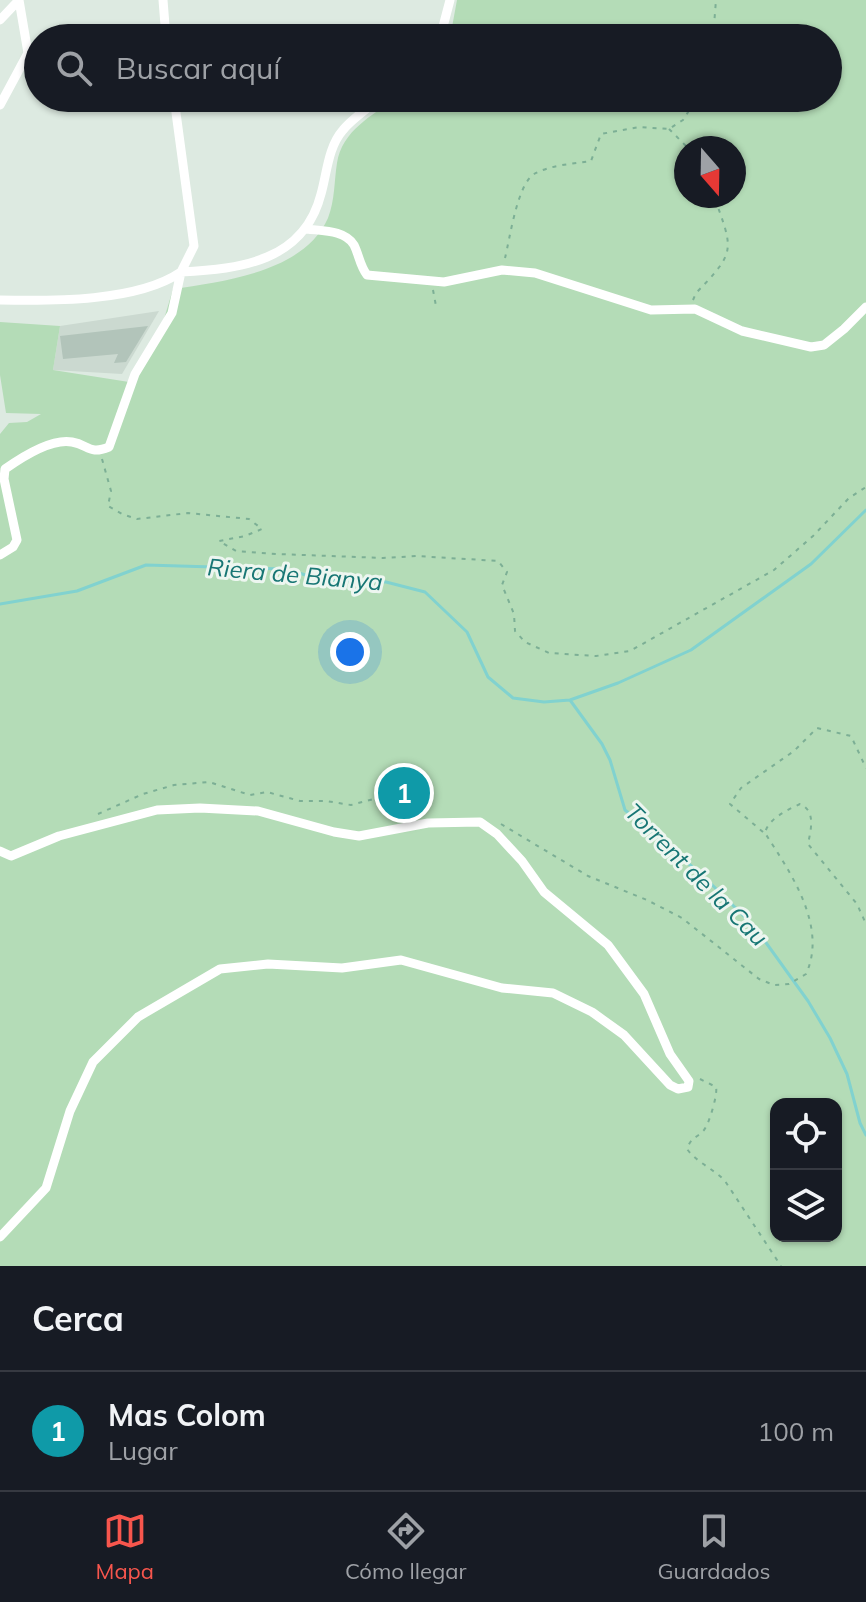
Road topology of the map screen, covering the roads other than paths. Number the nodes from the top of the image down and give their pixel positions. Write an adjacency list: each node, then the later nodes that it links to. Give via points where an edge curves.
1 (19, 0): 4 (street); 7 (street)
2 (163, 0): 5 (street)
3 (450, 0): 6 (street)
4 (0, 20)
5 (165, 24)
6 (444, 24)
7 (24, 29)
8 (24, 60): 9 (street)
9 (0, 105)
10 (176, 112): 13 (street, via 194,246)
11 (364, 112): 12 (street, via 333,145)
12 (307, 229): 13 (street, via 286,249 251,264); 15 (street, via 348,238 367,275 444,282 502,270 535,273 651,310 695,309 742,331 811,347 824,345)
13 (181, 272): 14 (street, via 167,282 77,299); 16 (street, via 172,313 135,374 109,447 89,450 59,441 5,469 17,540)
14 (0, 300)
15 (866, 307)
16 (0, 555)
17 (0, 851): 18 (street, via 11,856 59,836 157,810 258,811 359,836 428,823 480,822 522,861 544,892 608,945 644,994 670,1054 689,1081 684,1089 670,1085 624,1035 553,993 502,988 401,960 342,968 268,964 220,969 138,1017 93,1062 70,1111 46,1188)
18 (0, 1237)

